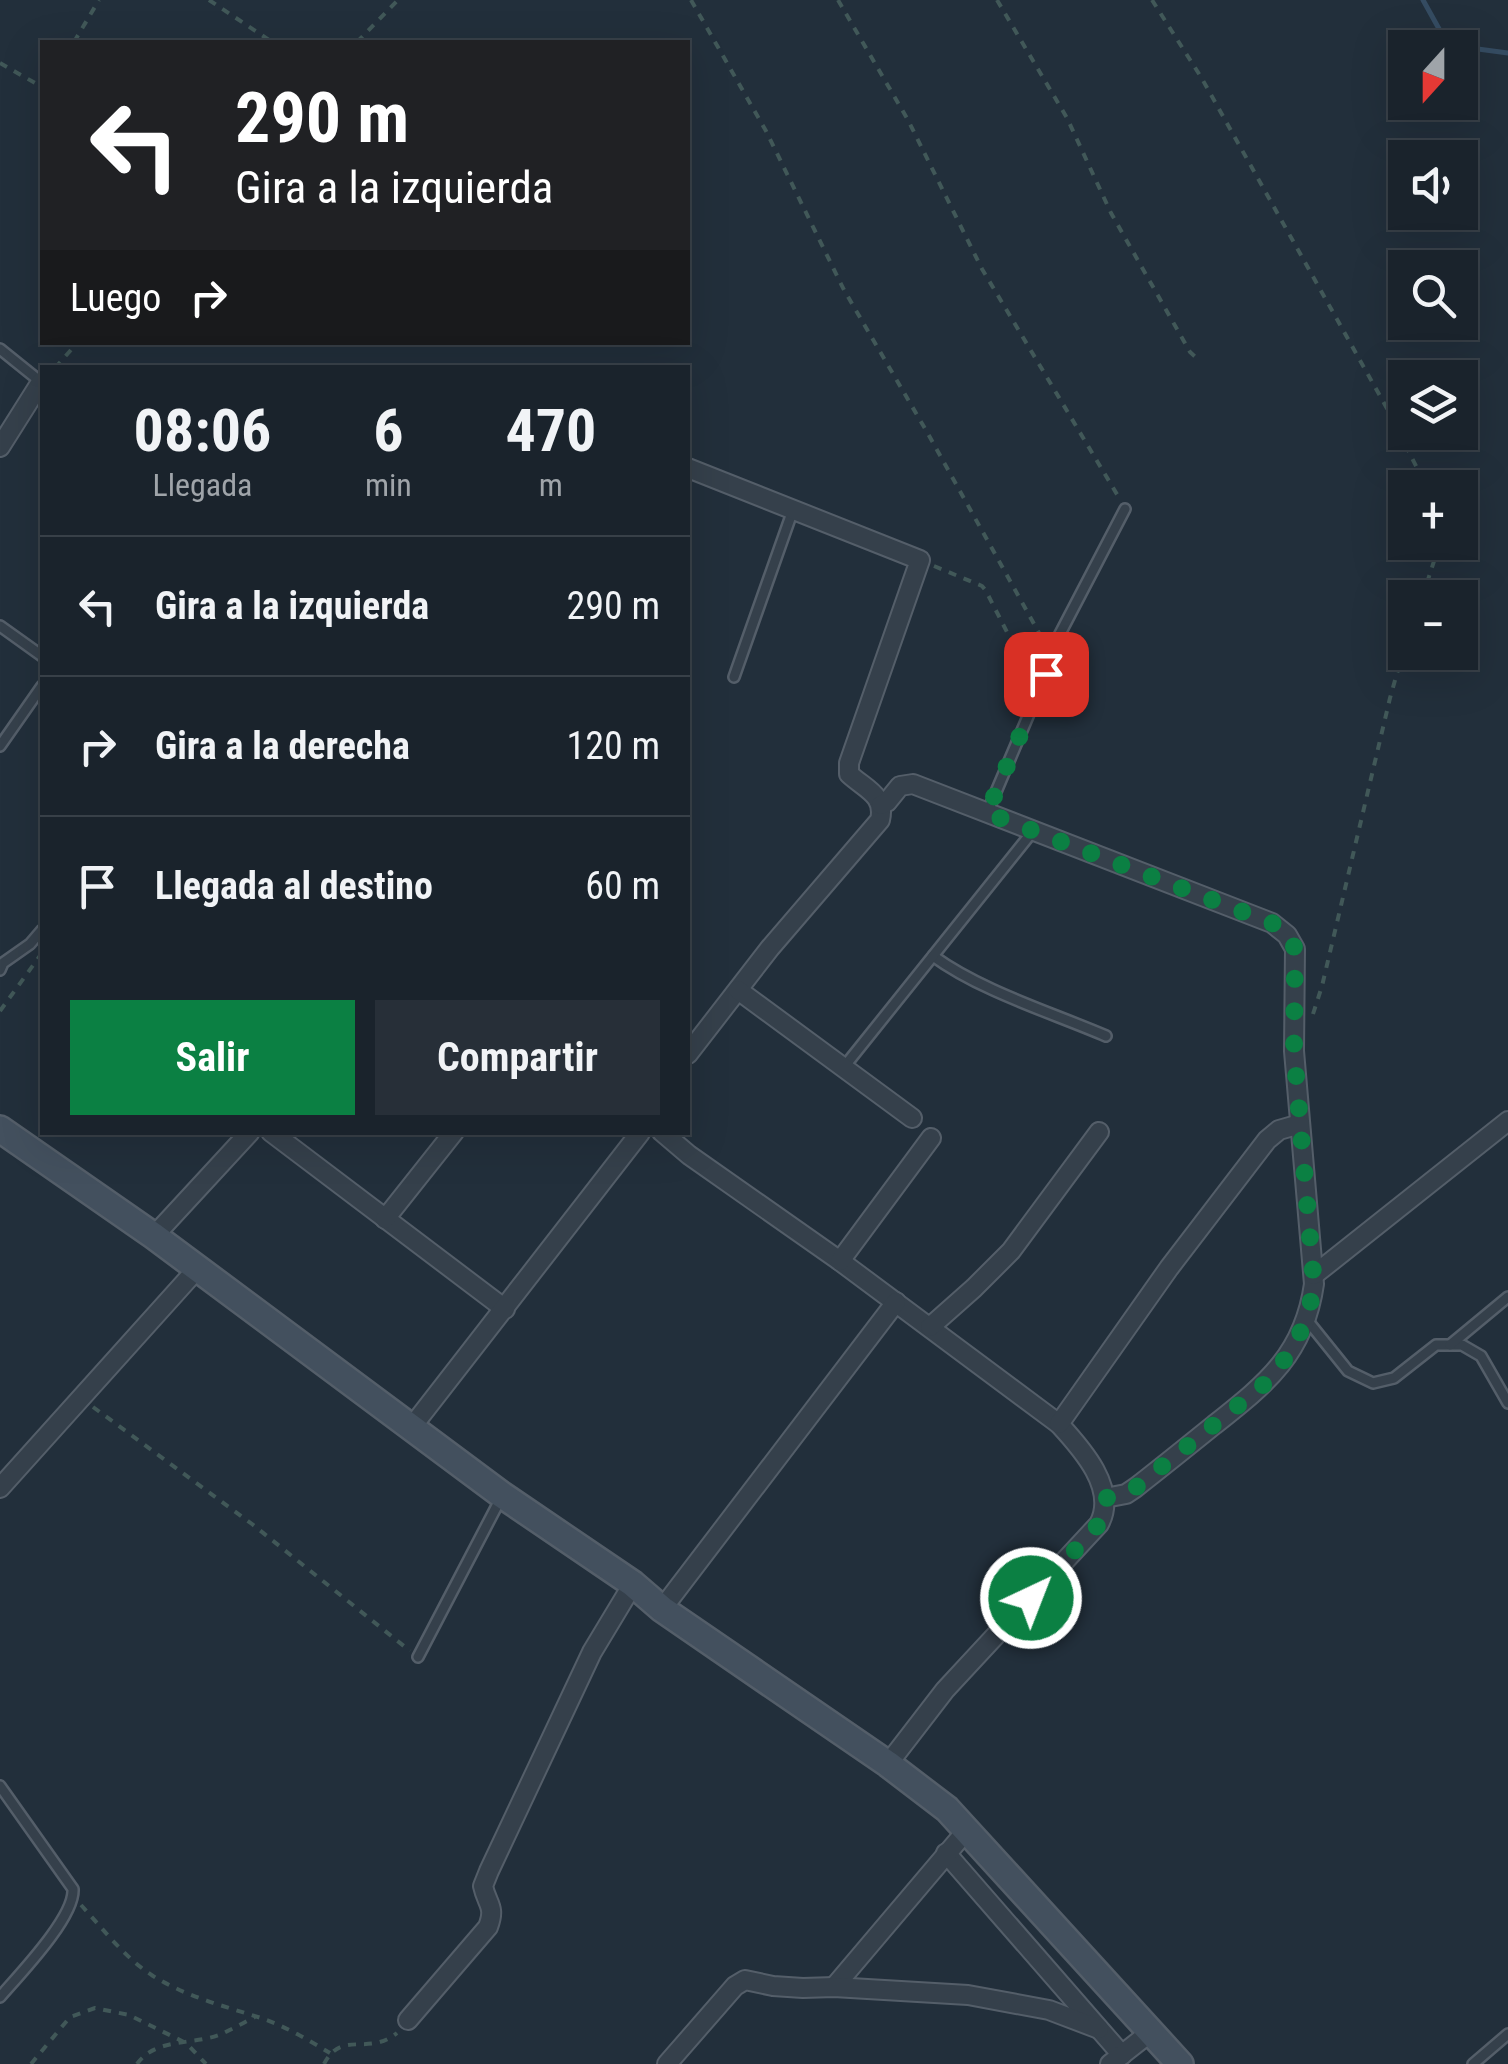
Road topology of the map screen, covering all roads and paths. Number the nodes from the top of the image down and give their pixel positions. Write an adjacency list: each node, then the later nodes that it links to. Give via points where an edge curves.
1 (99, 0): 8 (path)
2 (209, 0): 9 (path)
3 (398, 0): 10 (path)
4 (691, 0): 26 (path, via 766,131 844,290)
5 (838, 0): 22 (path, via 908,120 982,270)
6 (997, 0): 15 (path)
7 (1152, 0): 21 (path)
8 (75, 40)
9 (269, 40)
10 (359, 40)
11 (0, 64): 12 (path)
12 (40, 85)
13 (75, 345): 16 (path)
14 (0, 349): 17 (lane)
15 (1200, 362)
16 (58, 365)
17 (40, 380)
18 (40, 385): 19 (street)
19 (0, 447)
20 (690, 469): 23 (street)
21 (1419, 470)
22 (1125, 509): 26 (lane)
23 (793, 510): 24 (street); 29 (lane)
24 (920, 560): 30 (path, via 982,586); 33 (street, via 849,763 849,774)
25 (0, 626): 27 (lane)
26 (1050, 653): 30 (lane)
27 (40, 655)
28 (1398, 670): 42 (path)
29 (734, 677)
30 (1040, 688): 34 (lane)
31 (40, 689): 32 (lane)
32 (0, 746)
33 (881, 805): 34 (street, via 900,786 913,784); 40 (street, via 876,826)
34 (987, 813): 35 (street)
35 (1033, 831): 38 (lane); 48 (street, via 1287,934 1295,949)
36 (40, 932): 39 (lane)
37 (40, 956): 41 (path)
38 (933, 956): 43 (lane, via 976,982); 45 (lane)
39 (0, 970)
40 (738, 990): 44 (street); 45 (street)
41 (0, 1012)
42 (1313, 1015)
43 (1106, 1036)
44 (690, 1051)
45 (843, 1068): 46 (street)
46 (912, 1118)
47 (1508, 1120): 61 (street)
48 (1300, 1124): 61 (street); 70 (street, via 1267,1140)
49 (0, 1129): 58 (street)
50 (1099, 1132): 66 (street, via 1011,1251)
51 (247, 1135): 58 (street)
52 (274, 1135): 57 (street)
53 (452, 1135): 57 (street)
54 (637, 1135): 64 (street)
55 (666, 1135): 59 (street)
56 (931, 1138): 59 (street)
57 (385, 1219): 64 (street)
58 (154, 1236): 60 (street)
59 (840, 1261): 63 (street)
60 (197, 1269): 68 (street); 71 (street)
61 (1314, 1275): 65 (street)
62 (1508, 1296): 67 (lane)
63 (896, 1302): 66 (street); 76 (street)
64 (505, 1308): 71 (street)
65 (1306, 1320): 67 (lane, via 1348,1371 1374,1383 1394,1378 1436,1345); 74 (street, via 1289,1356 1261,1387 1135,1488)
66 (930, 1327): 70 (street)
67 (1450, 1345): 69 (lane, via 1481,1356)
68 (81, 1398): 72 (street); 77 (path)
69 (1508, 1404)
70 (1059, 1424): 74 (street)
71 (411, 1428): 73 (street)
72 (0, 1488)
73 (502, 1495): 75 (street); 77 (lane)
74 (1105, 1498): 78 (street, via 1099,1524 945,1690)
75 (633, 1584): 76 (street); 86 (street, via 592,1652 488,1872 488,1927)
76 (662, 1608): 78 (street)
77 (418, 1658)
78 (888, 1764): 80 (street)
79 (0, 1786): 82 (lane)
80 (966, 1830): 81 (street); 88 (street)
81 (946, 1853): 83 (street); 87 (street)
82 (73, 1898): 84 (lane); 85 (path, via 151,1974)
83 (834, 1986): 87 (street, via 968,1995 1049,2010); 97 (street, via 744,1980)
84 (0, 1997)
85 (256, 2017): 90 (path); 91 (path)
86 (408, 2020): 91 (path, via 380,2044 347,2044)
87 (1099, 2029): 92 (street)
88 (1152, 2031): 92 (street); 98 (street)
89 (1508, 2034): 99 (lane)
90 (186, 2043): 93 (path, via 129,2015 95,2008 70,2017); 94 (path, via 162,2046); 95 (path)
91 (330, 2053): 96 (path)
92 (1116, 2060)
93 (32, 2064)
94 (137, 2064)
95 (206, 2064)
96 (324, 2064)
97 (667, 2064)
98 (1180, 2064)
99 (1473, 2064)

